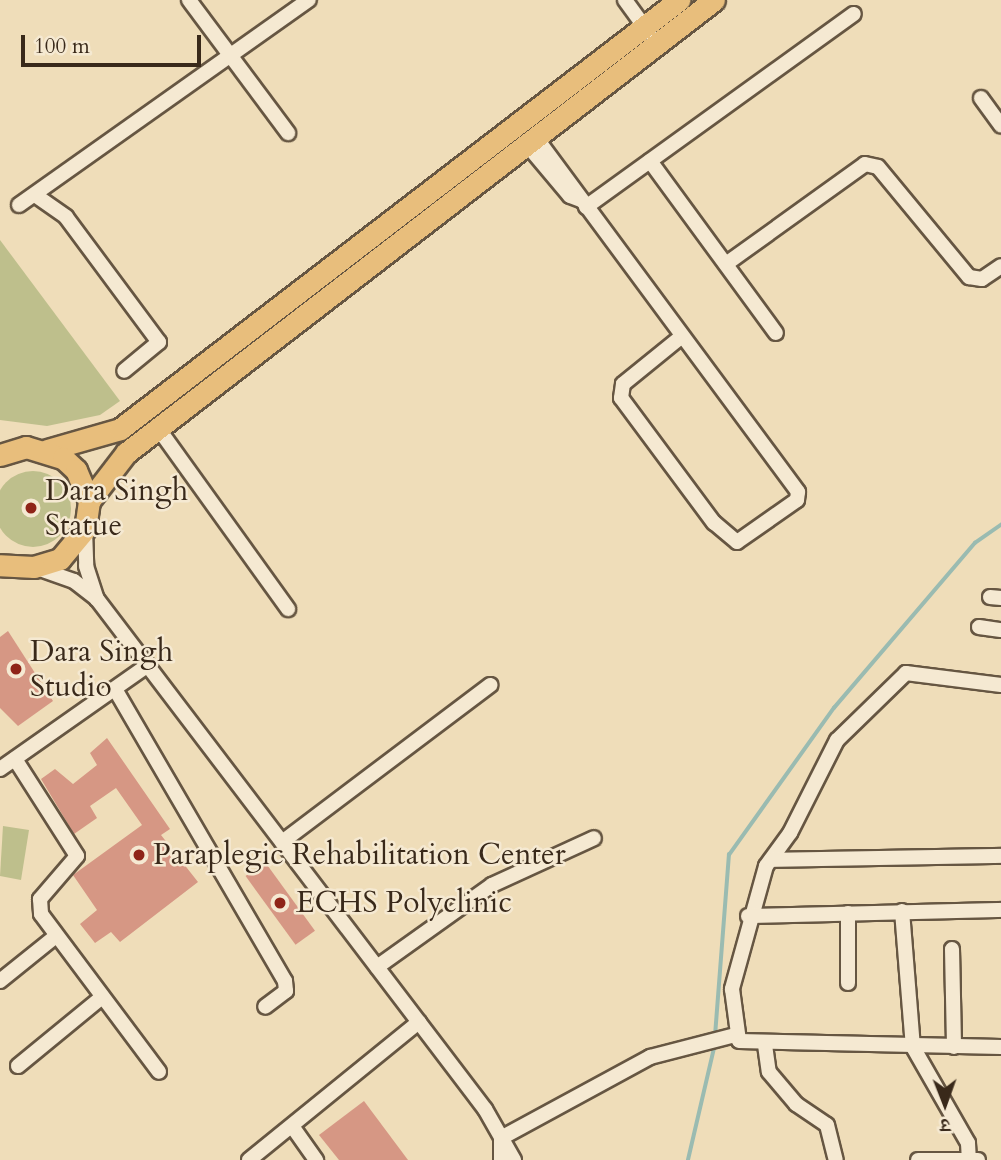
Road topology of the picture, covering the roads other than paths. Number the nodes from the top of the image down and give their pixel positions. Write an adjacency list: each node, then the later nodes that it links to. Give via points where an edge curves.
1 (189, 0): 9 (street)
2 (309, 0): 9 (street)
3 (625, 0): 7 (street)
4 (680, 0): 7 (highway)
5 (714, 0): 8 (highway)
6 (854, 14): 14 (street)
7 (646, 28): 8 (street); 24 (highway, via 120,429)
8 (658, 47): 13 (highway)
9 (233, 56): 12 (street); 15 (street)
10 (981, 98): 11 (street)
11 (1001, 126)
12 (288, 133)
13 (533, 143): 16 (street); 23 (highway)
14 (650, 161): 16 (street); 18 (street)
15 (35, 195): 17 (street); 22 (street, via 66,217 159,342)
16 (583, 203): 21 (street)
17 (19, 205)
18 (726, 264): 19 (street, via 865,164 878,167 969,277 982,279); 20 (street)
19 (1001, 266)
20 (776, 333)
21 (682, 336): 21 (street, via 799,495 737,542 714,523 621,398 623,384)
22 (124, 371)
23 (158, 428): 26 (highway, via 126,453); 31 (street)
24 (47, 450): 25 (highway, via 26,447); 26 (highway, via 76,470)
25 (0, 455)
26 (89, 502): 27 (highway)
27 (85, 528): 29 (highway, via 71,551); 30 (street, via 86,566)
28 (4, 563): 29 (highway)
29 (34, 568): 30 (street, via 74,581)
30 (97, 598): 34 (street)
31 (288, 609)
32 (979, 627): 33 (street)
33 (1001, 630)
34 (148, 665): 37 (street); 41 (street)
35 (490, 685): 41 (street)
36 (1001, 685): 43 (street, via 903,674 823,758)
37 (115, 689): 38 (street); 54 (street, via 285,981 286,990)
38 (15, 759): 39 (street); 48 (street, via 77,856 40,899 41,914)
39 (0, 769)
40 (594, 838): 50 (street, via 492,885)
41 (282, 842): 50 (street)
42 (1001, 856): 43 (street)
43 (771, 860): 47 (street)
44 (1001, 910): 45 (street)
45 (902, 911): 46 (street); 58 (street)
46 (848, 913): 47 (street); 52 (street)
47 (748, 916): 56 (street)
48 (56, 936): 51 (street); 53 (street)
49 (952, 949): 59 (street)
50 (377, 967): 55 (street)
51 (0, 981)
52 (848, 983)
53 (102, 997): 61 (street); 62 (street)
54 (265, 1007)
55 (419, 1022): 63 (street); 64 (street)
56 (723, 1036): 57 (street); 64 (street, via 670,1047)
57 (765, 1045): 58 (street); 69 (street, via 769,1072 796,1104 827,1125)
58 (913, 1047): 59 (street); 71 (street, via 968,1143)
59 (954, 1047): 60 (street)
60 (1001, 1047)
61 (18, 1066)
62 (159, 1072)
63 (292, 1125): 65 (street); 66 (street)
64 (501, 1138): 67 (street); 68 (street)
65 (249, 1160)
66 (316, 1160)
67 (501, 1160)
68 (514, 1160)
69 (836, 1160)
70 (918, 1160): 71 (street)
71 (969, 1160): 72 (street)
72 (978, 1160)

